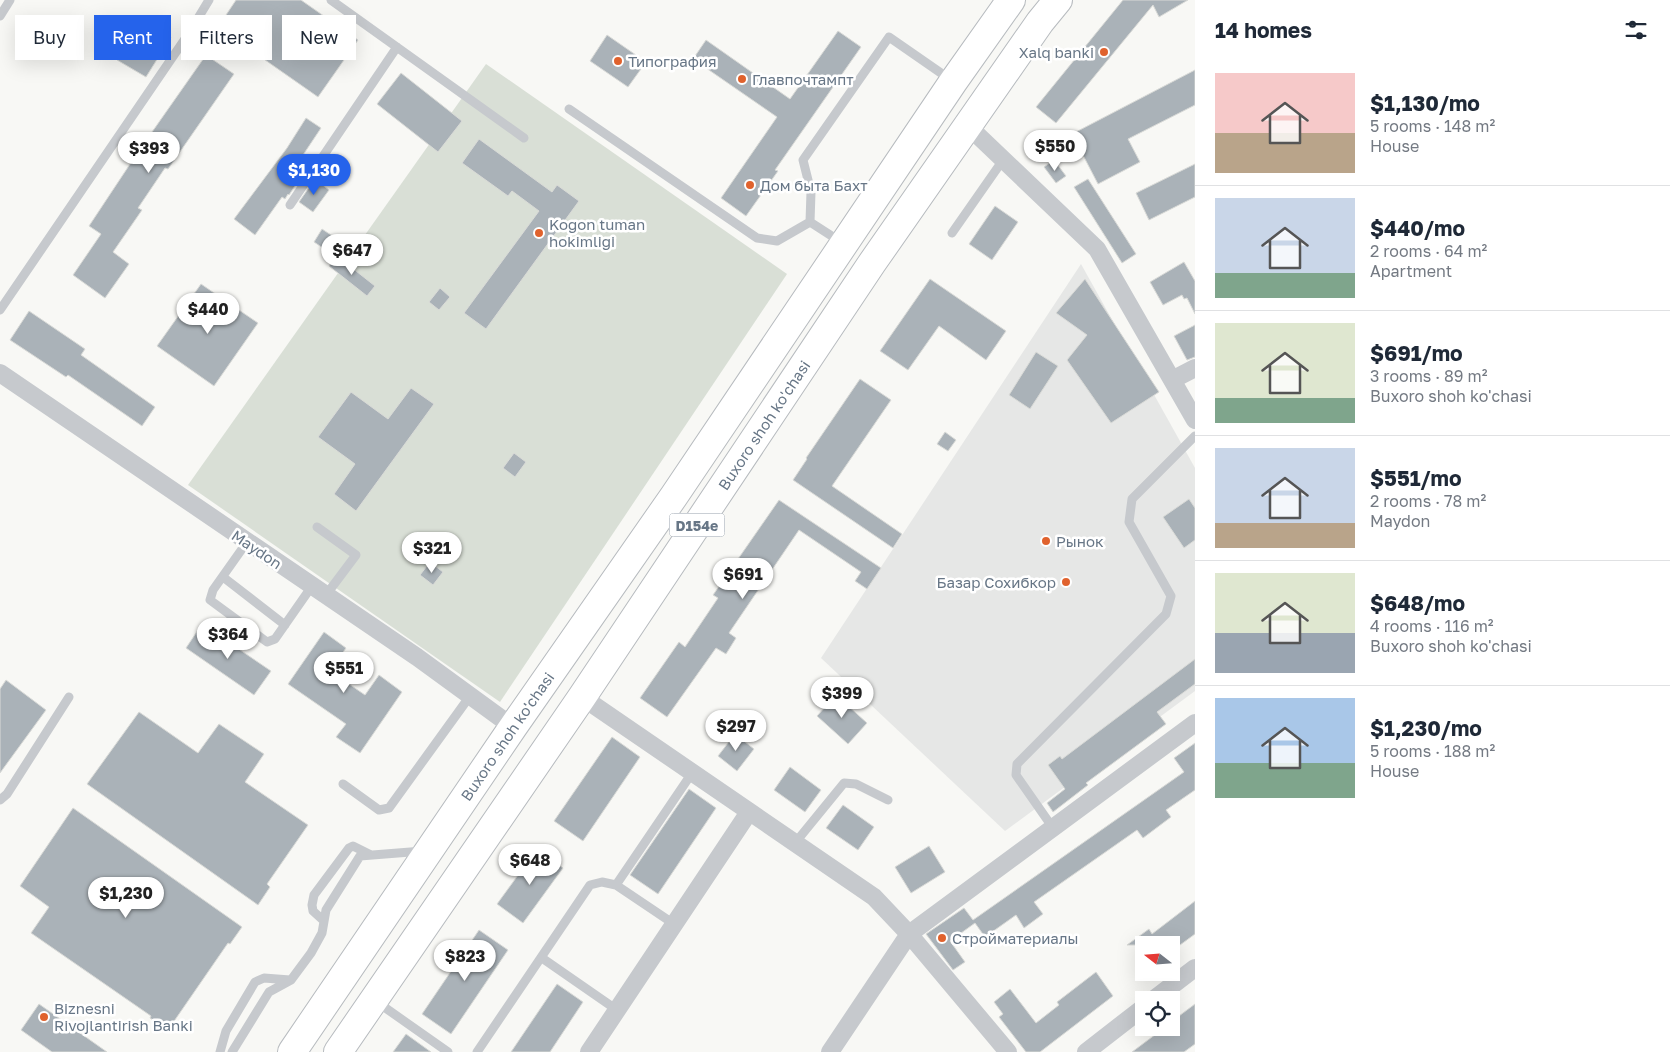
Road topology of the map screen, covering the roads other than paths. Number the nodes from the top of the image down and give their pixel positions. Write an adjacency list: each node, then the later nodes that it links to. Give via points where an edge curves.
1 (10, 0): 6 (lane)
2 (210, 0): 18 (lane)
3 (331, 0): 7 (lane)
4 (1011, 0): 8 (main road, Buxoro shoh ko'chasi / D154e)
5 (1058, 0): 10 (main road, Buxoro shoh ko'chasi / D154e)
6 (0, 16)
7 (398, 47): 11 (lane); 13 (lane)
8 (953, 82): 14 (lane, via 889,37 802,160 811,192); 16 (main road, Buxoro shoh ko'chasi / D154e)
9 (570, 109): 14 (lane, via 757,238 777,241)
10 (968, 126): 12 (street); 17 (main road, Buxoro shoh ko'chasi / D154e)
11 (524, 138)
12 (1003, 160): 15 (lane); 21 (street, via 1097,249)
13 (290, 205)
14 (810, 222): 16 (lane)
15 (952, 233)
16 (844, 243): 17 (main road); 33 (main road, Buxoro shoh ko'chasi / D154e)
17 (872, 263): 31 (main road, Buxoro shoh ko'chasi / D154e)
18 (0, 310)
19 (1195, 368): 21 (street)
20 (0, 373): 25 (street, Maydon)
21 (1172, 380): 22 (street)
22 (1195, 420)
23 (1195, 436): 40 (lane, via 1132,499 1128,522 1170,596 1166,614 1017,764 1016,775)
24 (317, 527): 27 (lane, via 356,555)
25 (247, 542): 26 (lane); 27 (street, Maydon)
26 (223, 577): 28 (lane); 28 (lane, via 210,600 267,642 275,639)
27 (319, 591): 28 (lane); 29 (street, Maydon)
28 (285, 625)
29 (470, 696): 33 (street, Maydon); 36 (lane, via 389,808 379,810)
30 (69, 697): 37 (lane)
31 (582, 697): 34 (main road, Buxoro shoh ko'chasi / D154e); 35 (street)
32 (1195, 723): 40 (street)
33 (513, 727): 34 (main road); 42 (main road, Buxoro shoh ko'chasi / D154e)
34 (546, 748): 52 (main road, Buxoro shoh ko'chasi / D154e)
35 (692, 773): 39 (street); 44 (lane)
36 (343, 784)
37 (0, 800)
38 (888, 800): 41 (lane, via 856,784 844,783)
39 (749, 812): 41 (street); 46 (street)
40 (1053, 828): 47 (street)
41 (795, 843): 47 (street, via 874,897)
42 (429, 851): 43 (lane); 57 (main road, Buxoro shoh ko'chasi / D154e)
43 (370, 855): 45 (lane, via 360,856 326,910); 45 (lane, via 353,846 344,853 314,895 313,911)
44 (616, 885): 46 (lane); 48 (lane, via 602,882 590,885)
45 (324, 921): 50 (lane, via 322,933 311,953)
46 (674, 924): 53 (street)
47 (909, 934): 62 (street); 63 (street)
48 (542, 958): 53 (lane); 60 (lane)
49 (1195, 968): 51 (street)
50 (291, 980): 55 (lane, via 264,978 255,982 226,1031); 56 (lane, via 269,992)
51 (1165, 991)
52 (374, 1000): 58 (main road, Buxoro shoh ko'chasi / D154e); 59 (lane)
53 (617, 1010): 61 (street)
54 (1135, 1014): 64 (street)
55 (220, 1052)
56 (232, 1052)
57 (292, 1052)
58 (338, 1052)
59 (448, 1052)
60 (476, 1052)
61 (589, 1052)
62 (830, 1052)
63 (1008, 1052)
64 (1086, 1052)

